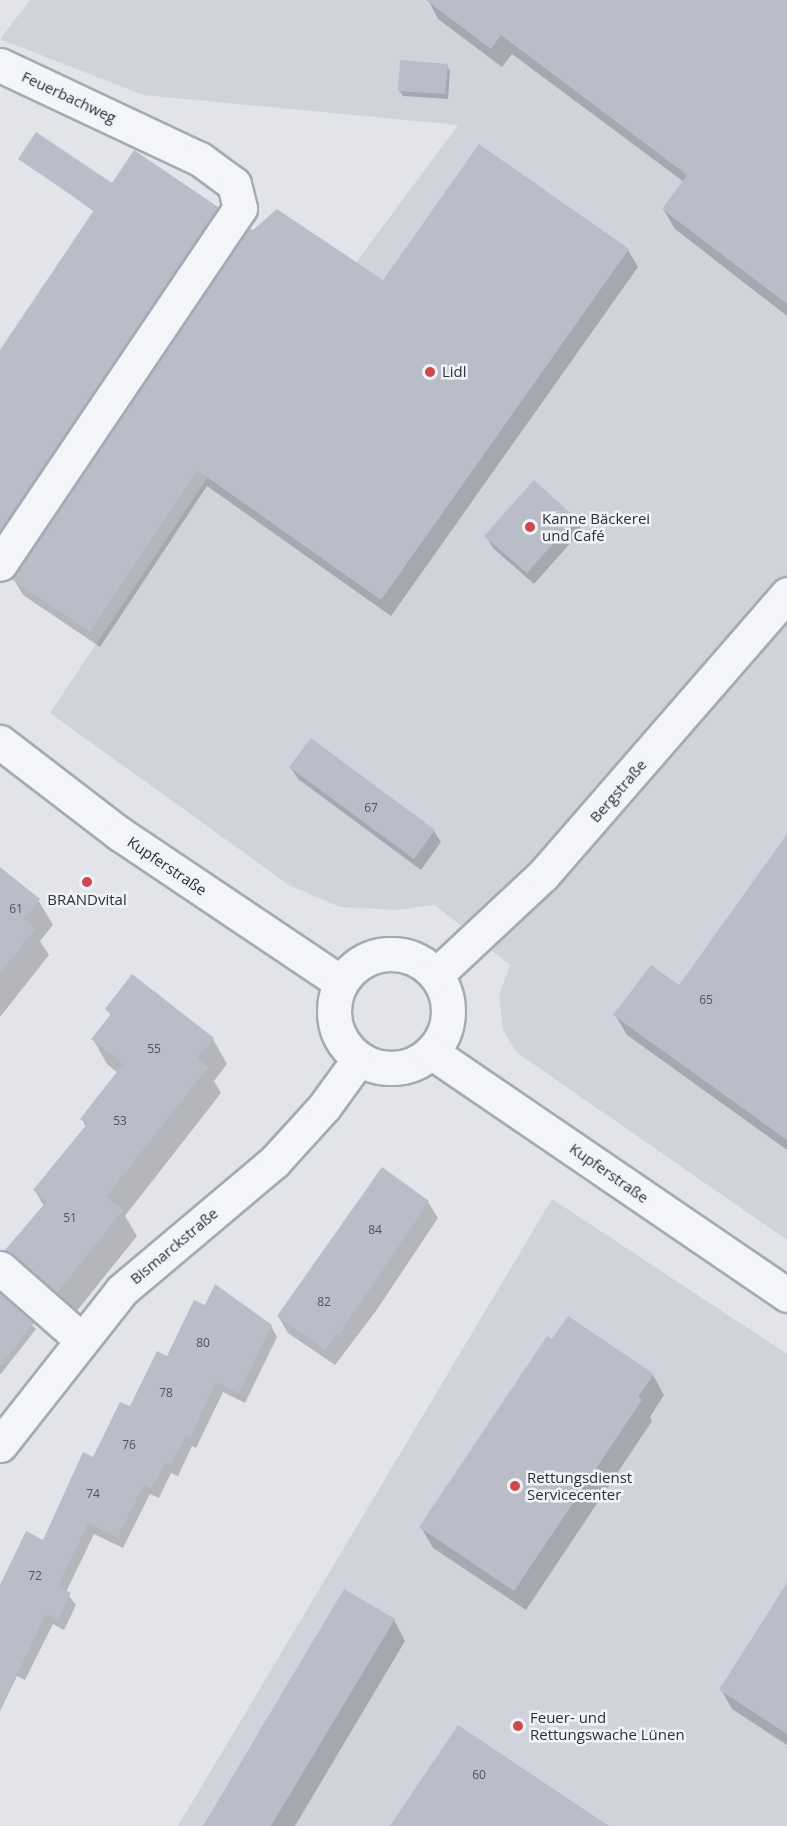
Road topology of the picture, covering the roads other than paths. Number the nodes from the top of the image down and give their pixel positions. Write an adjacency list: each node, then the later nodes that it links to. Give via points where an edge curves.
1 (0, 66): 2 (street, Feuerbachweg, via 200,159 234,184 240,208)
2 (0, 564)
3 (787, 594): 5 (street, Bergstraße, via 543,875)
4 (0, 742): 6 (street, Kupferstraße, via 120,834)
5 (436, 975): 6 (street, via 422,962 387,953 368,957 351,968); 7 (street, via 445,995 447,1015 443,1036)
6 (340, 982): 8 (street, via 333,1001 334,1023 342,1042)
7 (431, 1052): 8 (street, via 414,1064 394,1069); 10 (street, Kupferstraße)
8 (359, 1059): 11 (street, Bismarckstraße, via 324,1107 274,1162 122,1290)
9 (0, 1268): 11 (street)
10 (787, 1295)
11 (82, 1340): 12 (street, Bismarckstraße)
12 (0, 1444)

